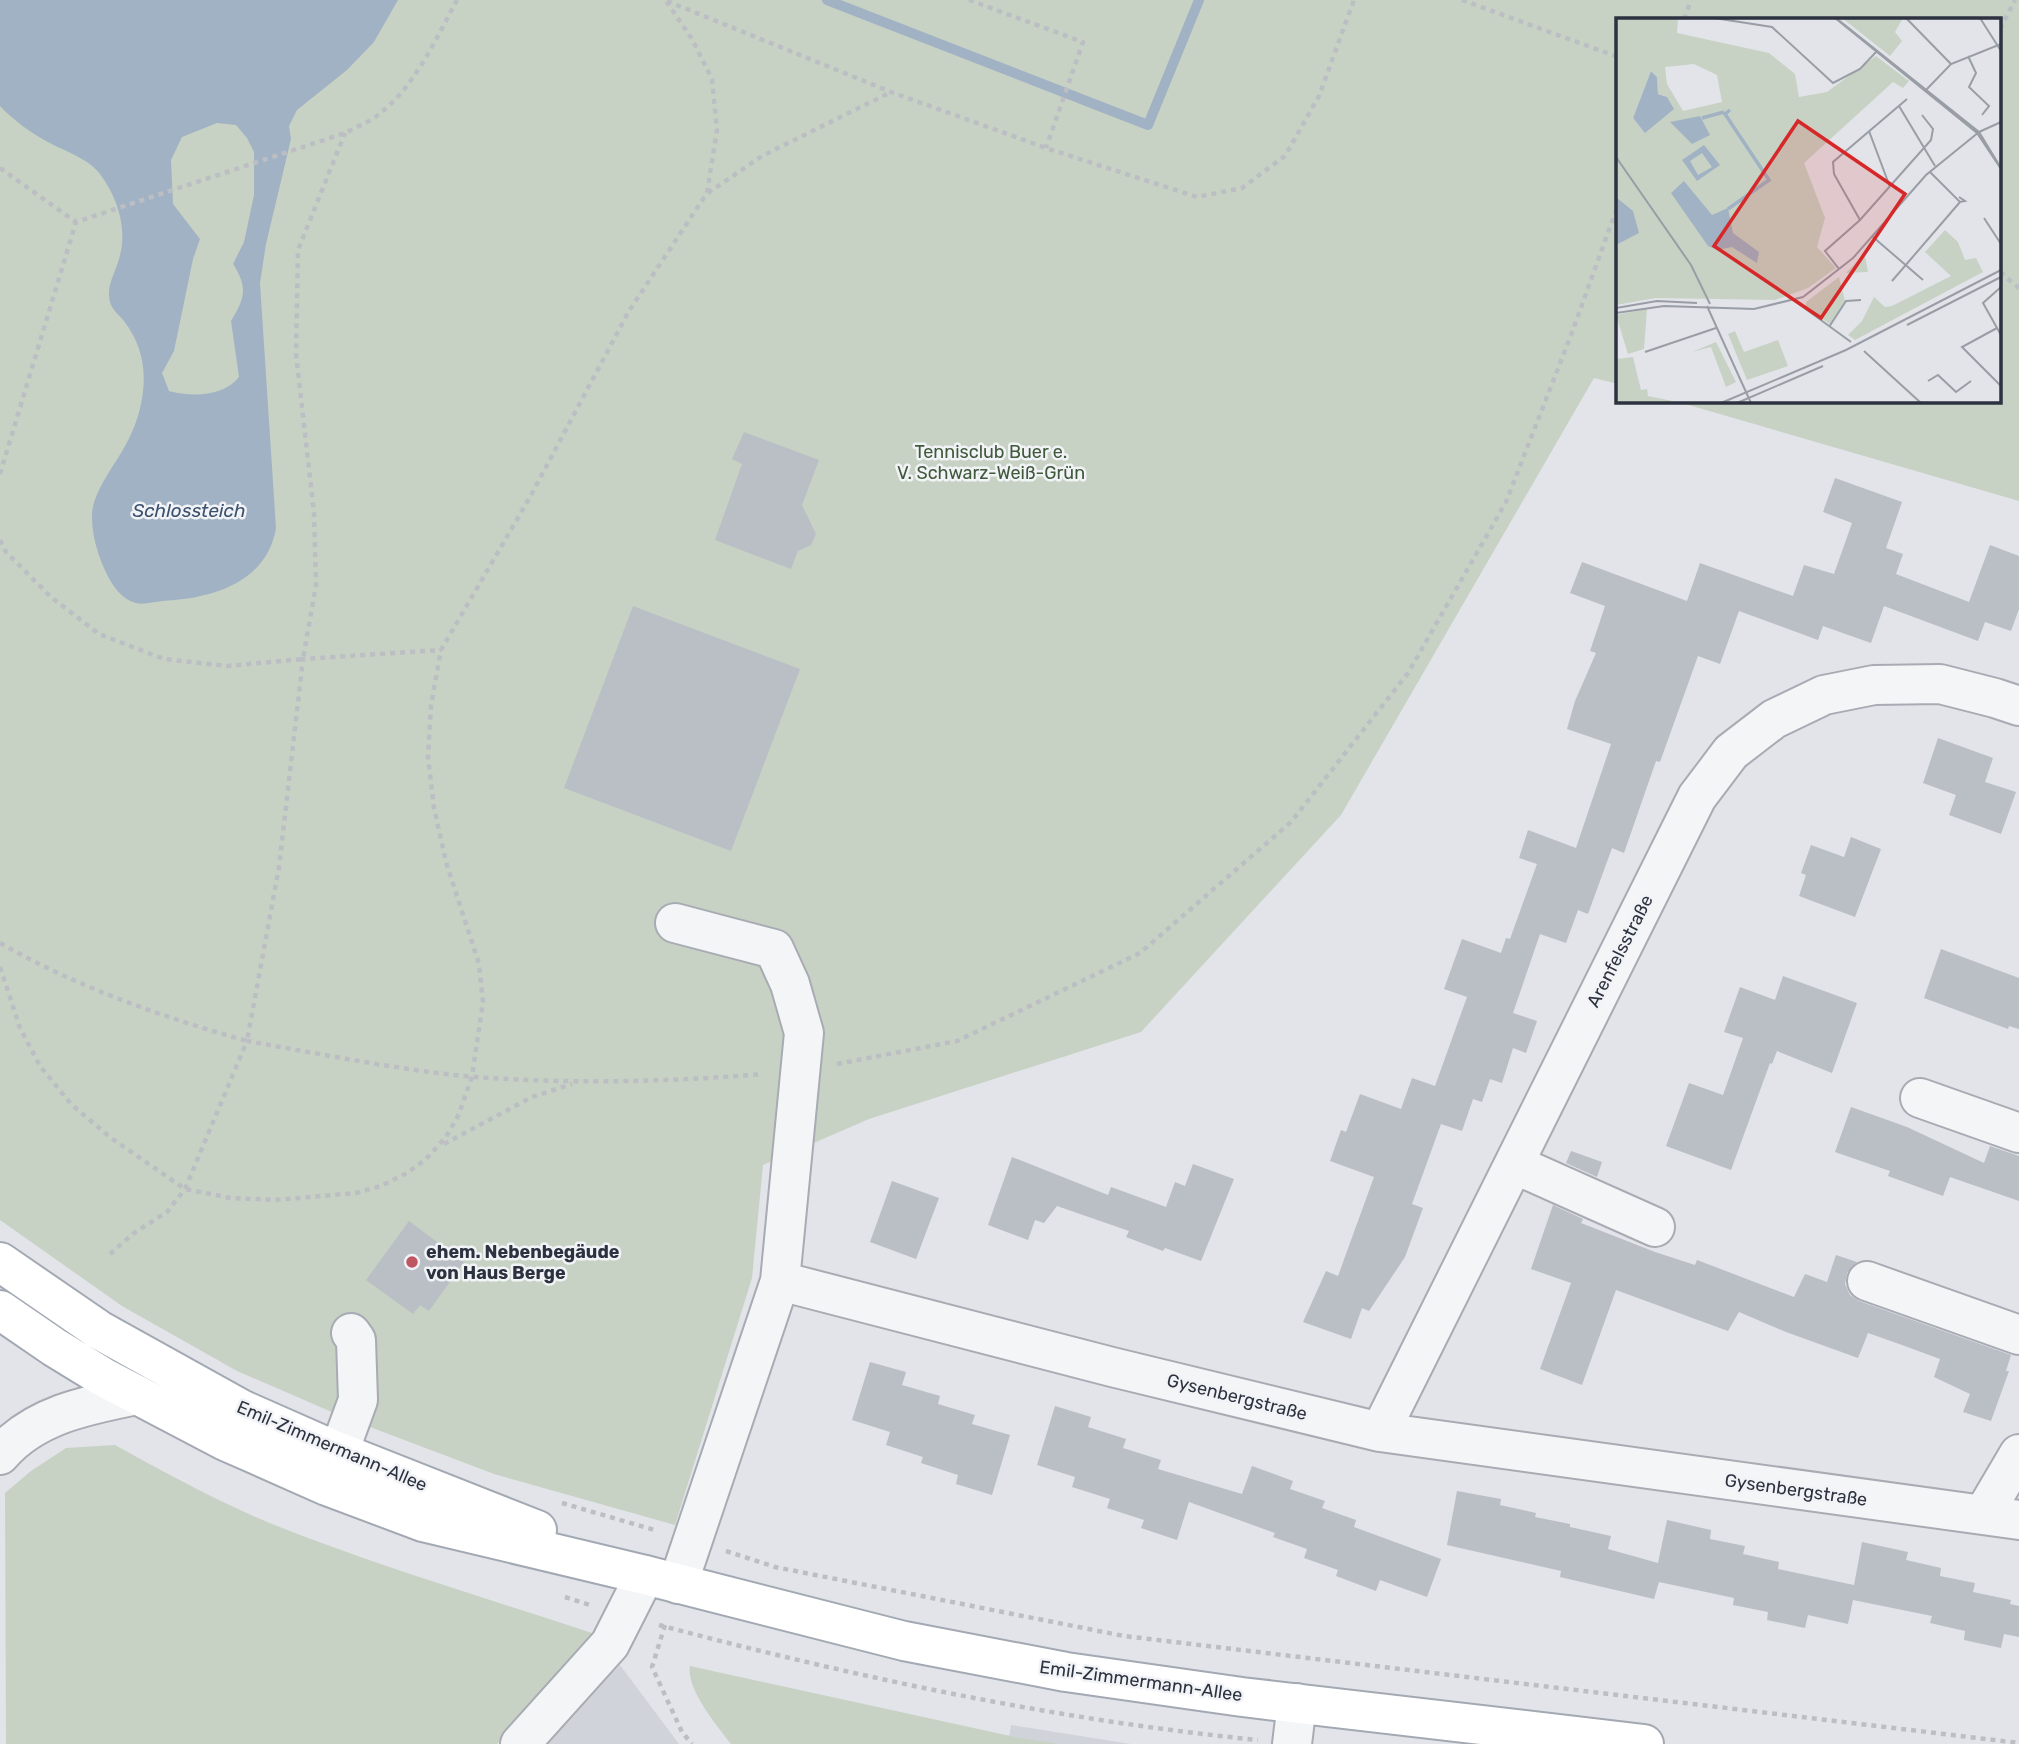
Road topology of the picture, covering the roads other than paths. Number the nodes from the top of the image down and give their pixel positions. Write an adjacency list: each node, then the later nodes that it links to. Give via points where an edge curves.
1 (2019, 706): 5 (street, Arenfelsstraße, via 1940,684 1874,685 1824,695 1774,719 1731,752 1697,797)
2 (675, 923): 8 (street, via 774,949 790,985 804,1033)
3 (1920, 1098): 4 (street)
4 (2019, 1133)
5 (1514, 1164): 6 (street); 14 (street, Arenfelsstraße)
6 (1655, 1227)
7 (0, 1262): 17 (main road, Emil-Zimmermann-Allee, via 99,1330 243,1410)
8 (780, 1281): 14 (street, Gysenbergstraße); 19 (street, via 693,1541)
9 (1867, 1281): 12 (street)
10 (0, 1310): 13 (main road, Emil-Zimmermann-Allee, via 54,1348)
11 (351, 1333): 17 (street, via 356,1340 358,1401)
12 (2019, 1335)
13 (136, 1395): 16 (street, via 57,1415 23,1433); 17 (main road, Emil-Zimmermann-Allee, via 223,1440)
14 (1380, 1432): 18 (street, Gysenbergstraße)
15 (2019, 1454): 18 (street)
16 (0, 1455)
17 (333, 1469): 19 (main road, Emil-Zimmermann-Allee, via 434,1488)
18 (2001, 1518)
19 (662, 1579): 20 (street); 21 (main road, Emil-Zimmermann-Allee, via 904,1641 1066,1672)
20 (564, 1696): 22 (street); 23 (street)
21 (1297, 1703): 24 (street); 25 (main road, Emil-Zimmermann-Allee)
22 (520, 1744)
23 (564, 1744)
24 (1292, 1744)
25 (1644, 1744)

